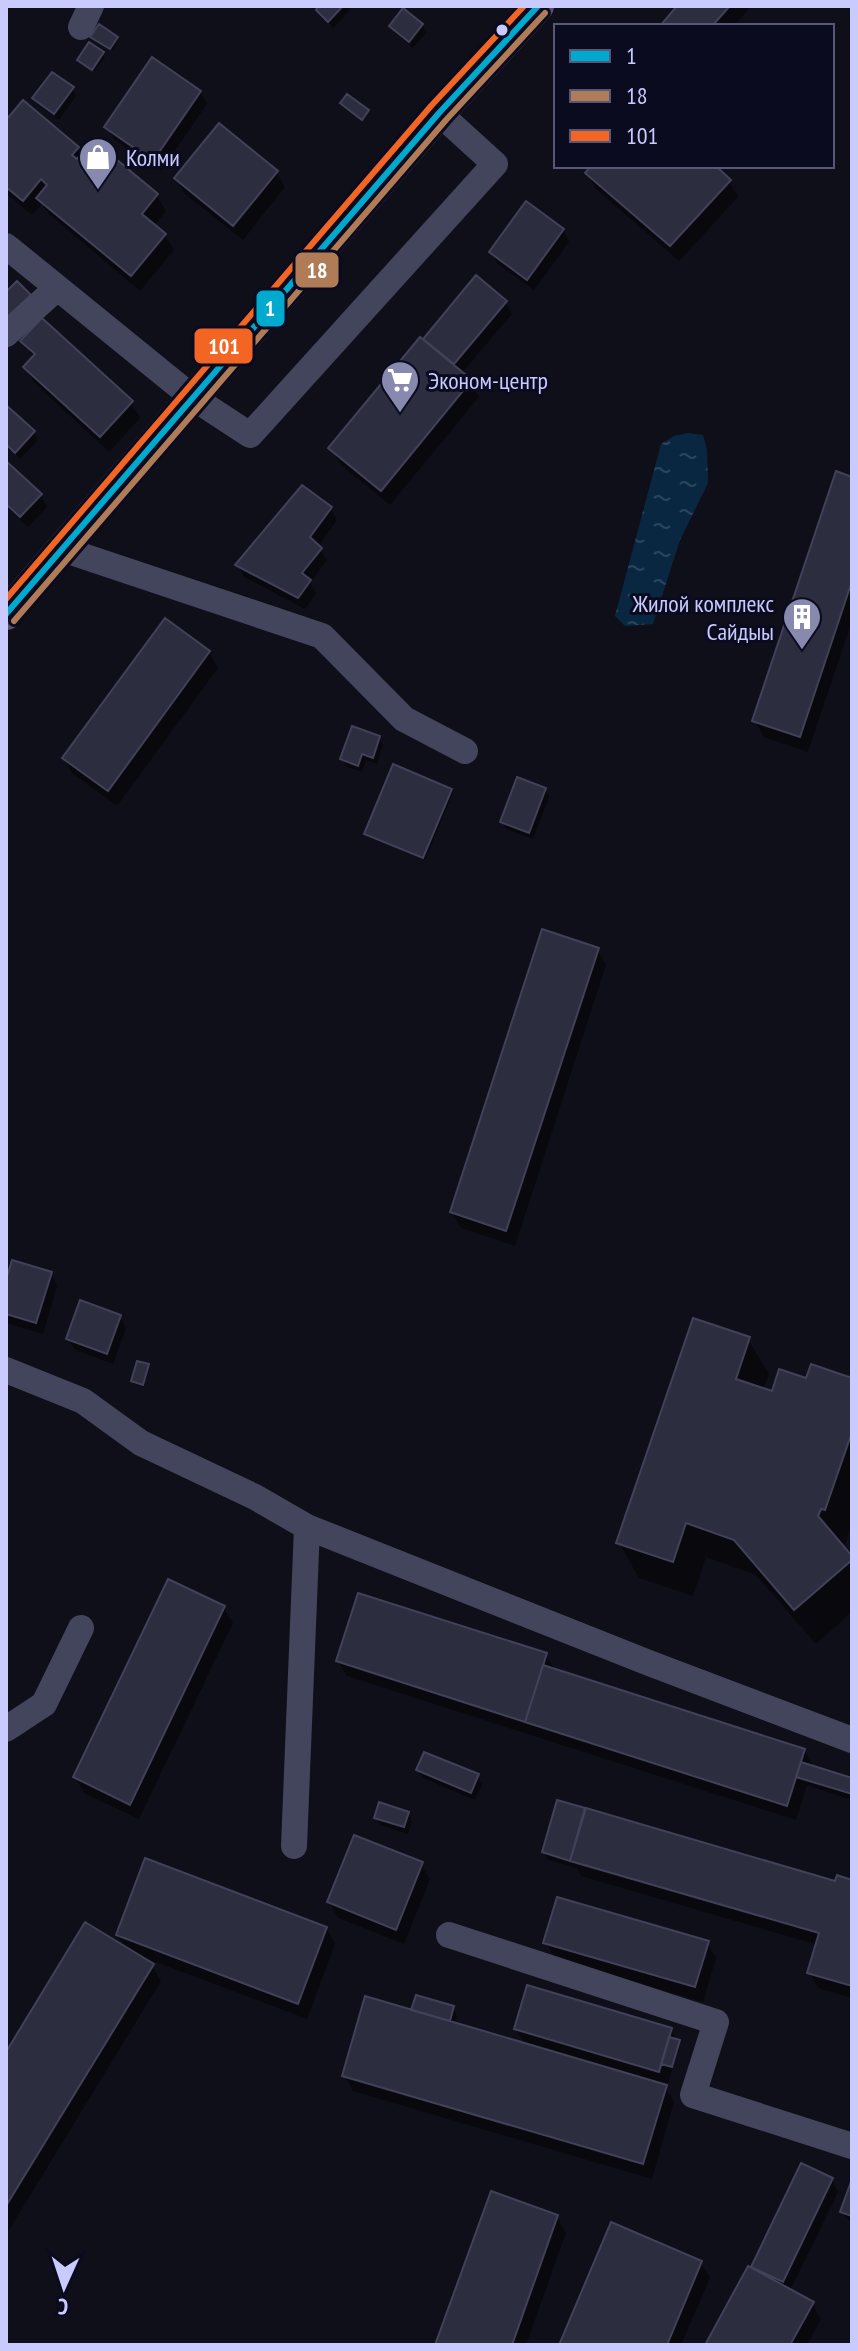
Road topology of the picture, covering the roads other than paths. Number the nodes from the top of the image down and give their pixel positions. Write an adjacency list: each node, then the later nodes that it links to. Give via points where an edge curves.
1 (538, 6): 2 (main road)
2 (439, 113): 6 (main road); 6 (street, via 495,164 250,435)
3 (6, 246): 4 (street)
4 (57, 288): 5 (street); 6 (street)
5 (6, 334)
6 (192, 397): 7 (main road)
7 (62, 549): 8 (main road); 9 (street, via 322,636 404,719)
8 (6, 614)
9 (465, 751)
10 (6, 1370): 11 (street, via 83,1401 141,1443)
11 (307, 1527): 14 (street); 15 (street)
12 (81, 1628): 13 (street, via 44,1704)
13 (6, 1729)
14 (852, 1740)
15 (294, 1846)
16 (449, 1935): 17 (street, via 716,2022 693,2095)
17 (852, 2146)

